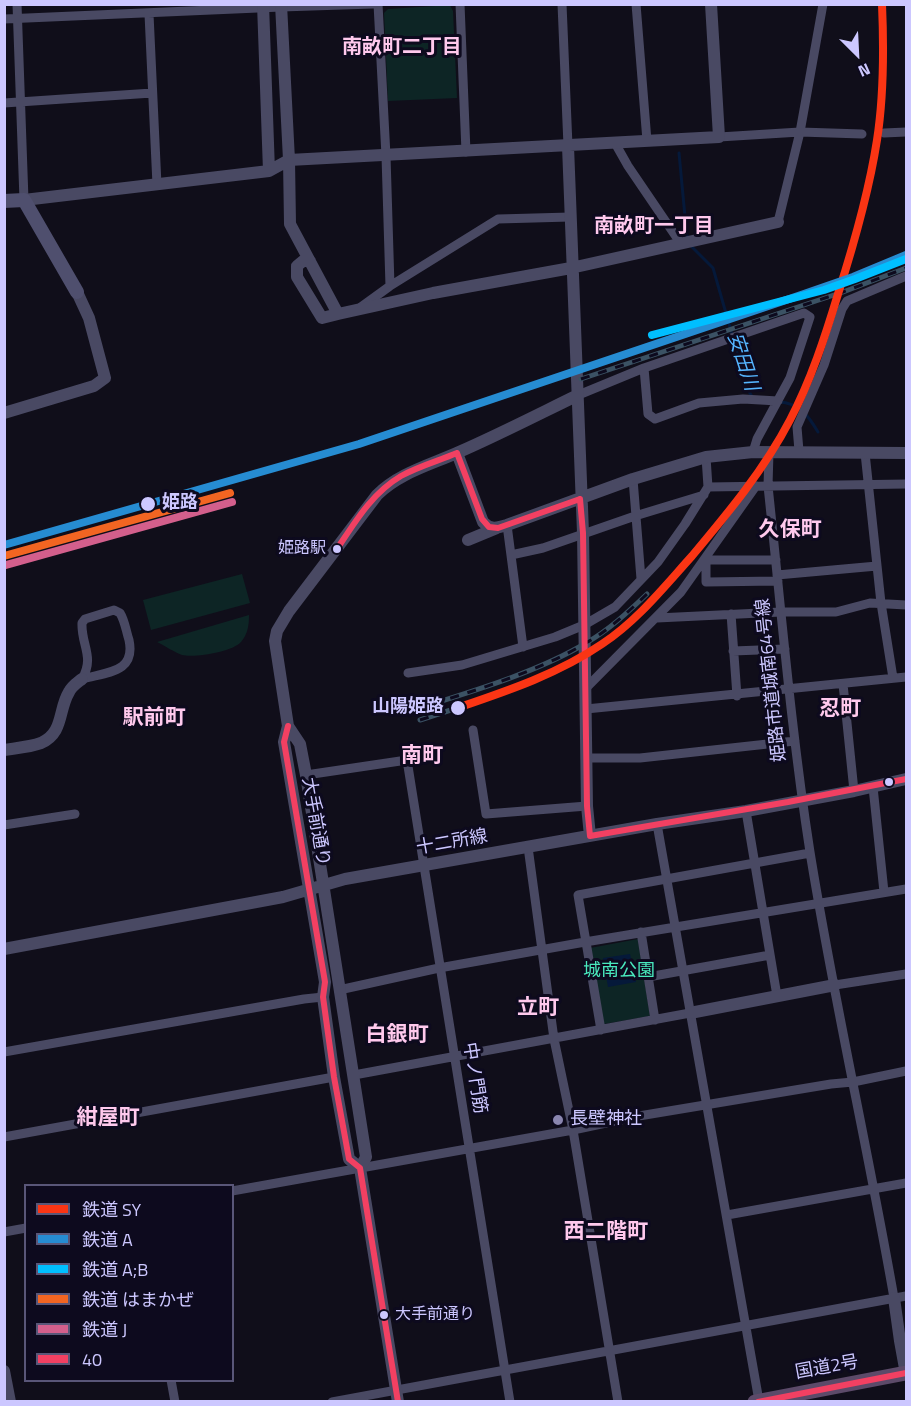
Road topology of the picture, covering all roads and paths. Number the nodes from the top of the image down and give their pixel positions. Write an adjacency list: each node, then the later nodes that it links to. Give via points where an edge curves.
1 (17, 4): 12 (street)
2 (376, 4): 8 (street); 26 (street)
3 (459, 4): 25 (street)
4 (562, 4): 24 (street)
5 (636, 4): 22 (street)
6 (711, 4): 21 (street)
7 (823, 4): 17 (street)
8 (281, 5): 9 (street); 27 (street)
9 (263, 6): 10 (street); 28 (street)
10 (187, 8): 11 (street)
11 (149, 14): 12 (street); 14 (street)
12 (16, 18): 13 (street); 15 (street)
13 (4, 19)
14 (152, 93): 15 (street); 29 (street)
15 (21, 102): 16 (street); 30 (street)
16 (4, 103)
17 (800, 132): 20 (street); 21 (street); 33 (street)
18 (906, 132): 19 (street)
19 (885, 133)
20 (862, 134)
21 (719, 137): 22 (street)
22 (647, 141): 23 (street)
23 (615, 143): 24 (street); 34 (street)
24 (568, 146): 25 (street); 32 (street)
25 (466, 152): 26 (street)
26 (386, 156): 27 (street); 38 (street)
27 (289, 160): 28 (street); 35 (street, via 290,224)
28 (269, 171): 29 (street)
29 (156, 184): 30 (street)
30 (24, 200): 31 (main road); 39 (main road)
31 (4, 201)
32 (570, 217): 36 (street); 38 (street, via 498,219)
33 (778, 222): 34 (street)
34 (681, 244): 36 (street)
35 (310, 261): 41 (street); 41 (street, via 297,266 297,277 322,318)
36 (571, 268): 40 (street); 43 (street)
37 (906, 276): 46 (street, via 847,301 842,309 824,365 797,427)
38 (390, 286): 40 (street)
39 (77, 292): 45 (street, via 89,318 105,378 94,386)
40 (359, 308): 41 (street)
41 (338, 314)
42 (644, 368): 43 (street); 44 (street, via 648,414 655,418 699,403); 44 (street, via 804,313 810,317 790,378)
43 (576, 396): 49 (street); 59 (street)
44 (778, 401): 47 (street)
45 (4, 413)
46 (799, 451): 48 (street); 50 (street)
47 (753, 452): 48 (street); 52 (street)
48 (769, 452): 57 (street, 姫路市道城南64号線)
49 (457, 453): 61 (street, via 482,519 489,527); 88 (street, 大手前通り, via 387,485 282,622 275,641)
50 (865, 453): 51 (street); 54 (street)
51 (906, 453)
52 (706, 457): 53 (street); 58 (street)
53 (633, 479): 59 (street); 60 (street)
54 (868, 483): 55 (street); 57 (street); 67 (street)
55 (906, 484)
56 (756, 486): 57 (street); 58 (street); 65 (street)
57 (768, 486): 66 (street, 姫路市道城南64号線)
58 (706, 491): 60 (street); 69 (street, via 679,534)
59 (580, 499): 61 (street); 62 (street)
60 (635, 516): 62 (street); 69 (street)
61 (502, 527): 63 (street); 64 (street)
62 (583, 533): 64 (street); 75 (street)
63 (468, 540)
64 (511, 555): 76 (street)
65 (705, 560): 66 (street); 68 (street, via 706,582); 74 (street)
66 (776, 560): 68 (street, 姫路市道城南64号線)
67 (877, 566): 68 (street); 70 (street)
68 (778, 578): 72 (street, 姫路市道城南64号線)
69 (641, 579): 75 (street, via 615,607)
70 (881, 603): 71 (street); 72 (street, via 836,612); 81 (street)
71 (906, 604)
72 (781, 612): 73 (street); 77 (street, 姫路市道城南64号線)
73 (731, 614): 74 (street); 78 (street)
74 (657, 618): 84 (street)
75 (584, 625): 76 (street); 84 (street)
76 (523, 647): 79 (street, via 462,665)
77 (785, 649): 78 (street); 85 (street, 姫路市道城南64号線)
78 (733, 651): 86 (street)
79 (408, 673)
80 (906, 677): 81 (street)
81 (893, 678): 83 (street)
82 (82, 679): 82 (street, via 89,661 82,623 114,610 120,613 131,652 129,661 122,668); 92 (street, via 67,693 55,733 33,745)
83 (843, 684): 85 (street); 98 (street)
84 (586, 688): 87 (street)
85 (789, 690): 86 (street); 90 (street, 姫路市道城南64号線)
86 (737, 696): 87 (street)
87 (586, 709): 93 (street)
88 (288, 726): 95 (street, 大手前通り, via 300,744); 112 (street, 大手前通り, via 284,742)
89 (473, 730): 100 (street, via 486,814)
90 (795, 741): 93 (street, via 640,758); 99 (street, 姫路市道城南64号線)
91 (409, 749): 94 (street)
92 (4, 750)
93 (586, 758): 100 (street)
94 (407, 759): 95 (street); 109 (street, 中ノ門筋)
95 (306, 775): 111 (street, 大手前通り)
96 (906, 779): 97 (street, 十二所線)
97 (873, 787): 98 (street, 十二所線); 114 (street)
98 (854, 792): 99 (street, 十二所線)
99 (802, 801): 101 (street, 十二所線); 107 (street, 姫路市道城南64号線)
100 (587, 806): 105 (street)
101 (746, 811): 103 (street, 十二所線); 108 (street)
102 (75, 814): 104 (street)
103 (657, 824): 105 (street, 十二所線); 110 (street)
104 (4, 825)
105 (590, 836): 106 (street, 十二所線)
106 (528, 847): 109 (street, 十二所線); 121 (street)
107 (810, 853): 108 (street); 115 (street, 姫路市道城南64号線)
108 (754, 863): 110 (street); 116 (street)
109 (425, 866): 111 (street, 十二所線); 123 (street, 中ノ門筋)
110 (666, 878): 117 (street); 119 (street, via 578,895)
111 (324, 884): 112 (street, 十二所線); 128 (street, 大手前通り)
112 (308, 889): 120 (street, 十二所線, via 283,897); 130 (street, 大手前通り, via 325,982)
113 (906, 889): 114 (street)
114 (884, 892): 115 (street)
115 (819, 903): 116 (street); 127 (street, 姫路市道城南64号線)
116 (764, 913): 117 (street); 122 (street)
117 (675, 927): 118 (street); 124 (street)
118 (641, 932): 119 (street); 126 (street)
119 (585, 942): 121 (street); 133 (street)
120 (4, 949)
121 (542, 950): 123 (street); 134 (street)
122 (770, 955): 124 (street); 129 (street)
123 (440, 968): 128 (street); 136 (street, 中ノ門筋)
124 (682, 970): 126 (street); 131 (street)
125 (906, 974): 127 (street)
126 (648, 977): 132 (street)
127 (835, 985): 129 (street); 140 (street, 姫路市道城南64号線)
128 (339, 990): 138 (street, 大手前通り)
129 (777, 996): 131 (street)
130 (323, 997): 135 (street); 139 (street, 大手前通り)
131 (690, 1013): 132 (street); 141 (street)
132 (655, 1020): 133 (street)
133 (601, 1030): 134 (street)
134 (554, 1039): 136 (street); 142 (street)
135 (4, 1052)
136 (454, 1057): 138 (street); 144 (street, 中ノ門筋)
137 (906, 1071): 140 (street)
138 (354, 1075): 145 (street, 大手前通り, via 366,1157)
139 (334, 1077): 143 (street); 145 (street, 大手前通り, via 349,1159)
140 (852, 1082): 141 (street); 147 (street, 姫路市道城南64号線)
141 (707, 1106): 142 (street); 149 (street)
142 (573, 1130): 144 (street); 154 (street)
143 (4, 1137)
144 (469, 1149): 145 (street); 156 (street, 中ノ門筋)
145 (360, 1168): 148 (street); 159 (street, 大手前通り)
146 (906, 1183): 147 (street)
147 (875, 1189): 149 (street); 152 (street, 姫路市道城南64号線)
148 (234, 1191)
149 (727, 1215): 153 (street)
150 (24, 1228): 151 (street)
151 (4, 1232)
152 (900, 1297): 153 (street); 157 (street, via 900,1341)
153 (745, 1325): 154 (street); 165 (street)
154 (609, 1352): 156 (street); 164 (street)
155 (4, 1371): 160 (street)
156 (505, 1371): 159 (street); 163 (street, 中ノ門筋)
157 (906, 1374): 165 (highway, 国道2号)
158 (171, 1382): 161 (street)
159 (397, 1396): 162 (street)
160 (9, 1401)
161 (175, 1401)
162 (332, 1401)
163 (510, 1401)
164 (618, 1401)
165 (757, 1401)

